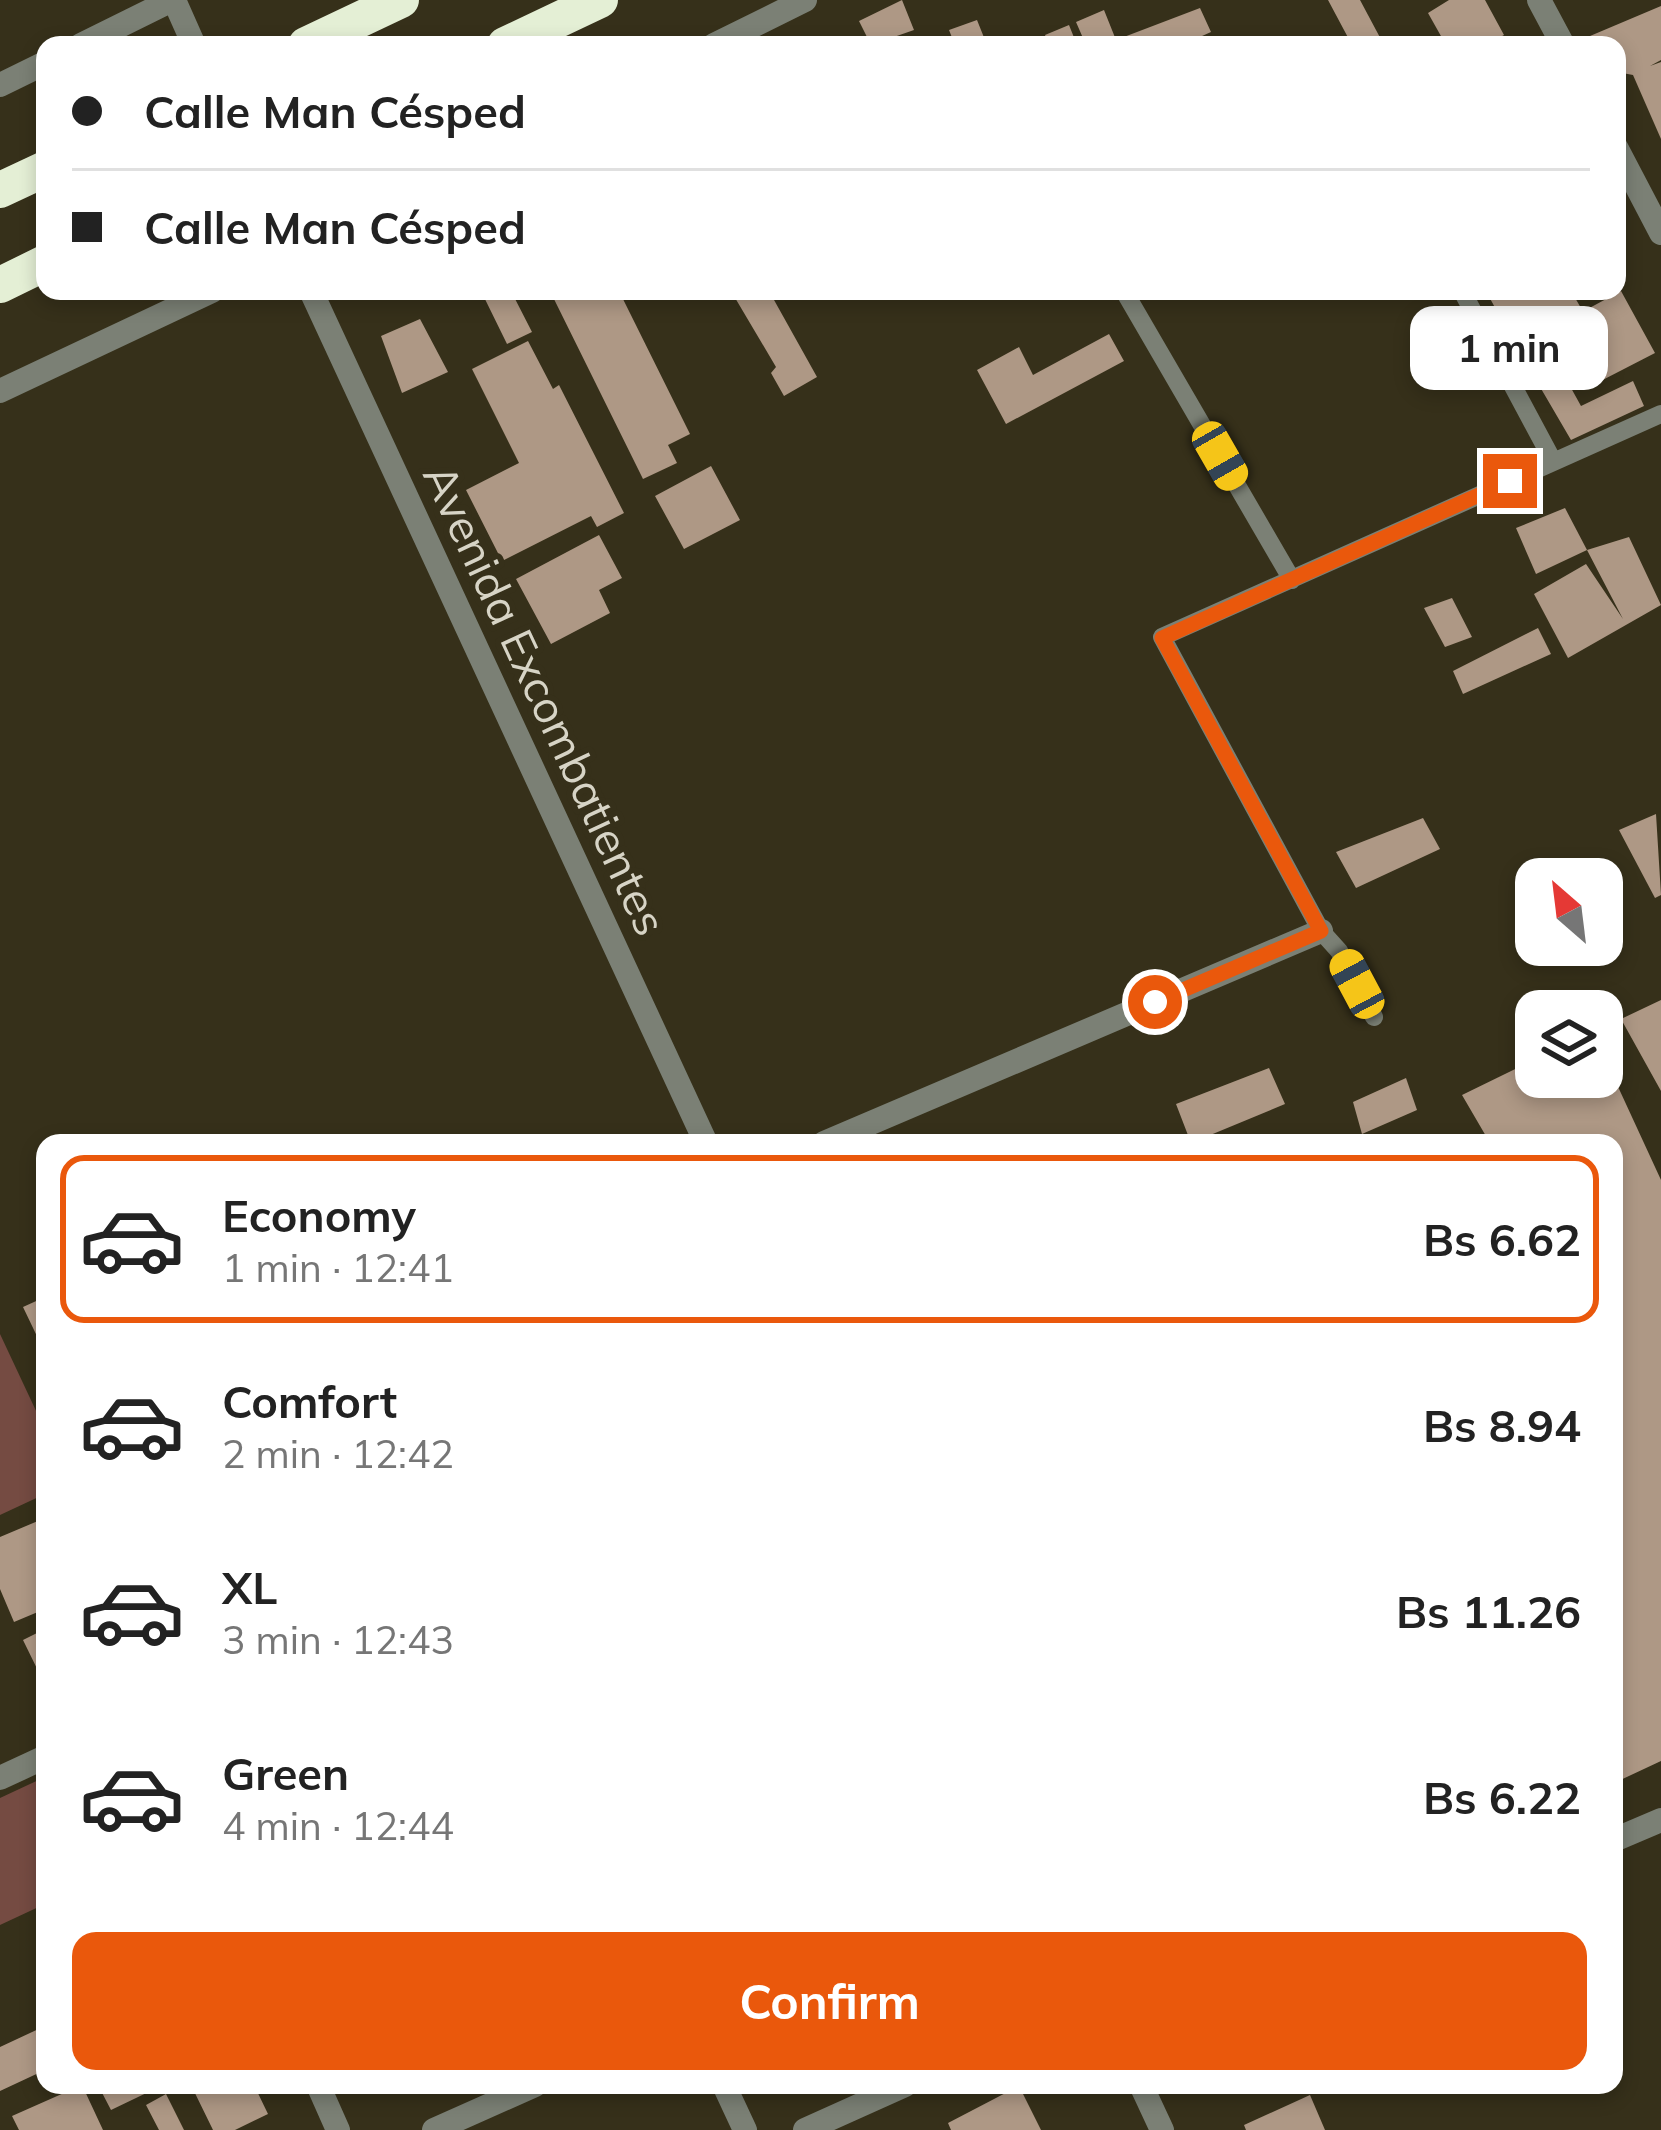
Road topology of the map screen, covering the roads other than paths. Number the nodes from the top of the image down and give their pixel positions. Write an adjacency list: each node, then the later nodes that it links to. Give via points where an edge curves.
1 (173, 0): 6 (street); 7 (street)
2 (401, 0): 8 (highway)
3 (600, 0): 9 (highway)
4 (805, 0): 10 (street)
5 (1539, 0): 11 (street)
6 (99, 36)
7 (190, 36)
8 (325, 36)
9 (524, 36)
10 (732, 36)
11 (1558, 36)
12 (36, 67): 13 (street)
13 (0, 85)
14 (1626, 166): 17 (street)
15 (36, 173): 16 (highway)
16 (0, 190)
17 (1661, 233)
18 (36, 267): 19 (highway)
19 (0, 285)
20 (193, 300): 24 (street)
21 (314, 300): 30 (street, Avenida Excombatientes)
22 (1129, 300): 27 (lane)
23 (1467, 300): 26 (lane)
24 (0, 391)
25 (1661, 413): 26 (lane)
26 (1553, 461): 27 (lane)
27 (1292, 580): 28 (lane, via 1162,638)
28 (1321, 931): 29 (lane); 31 (street)
29 (1374, 1017)
30 (702, 1134)
31 (845, 1134)
32 (36, 1760): 33 (street)
33 (0, 1778)
34 (1661, 1820): 35 (street)
35 (1623, 1836)
36 (322, 2094): 41 (street)
37 (515, 2094): 42 (street)
38 (728, 2094): 43 (street)
39 (885, 2094): 44 (street)
40 (1146, 2094): 45 (street)
41 (338, 2130)
42 (434, 2130)
43 (745, 2130)
44 (805, 2130)
45 (1162, 2130)

